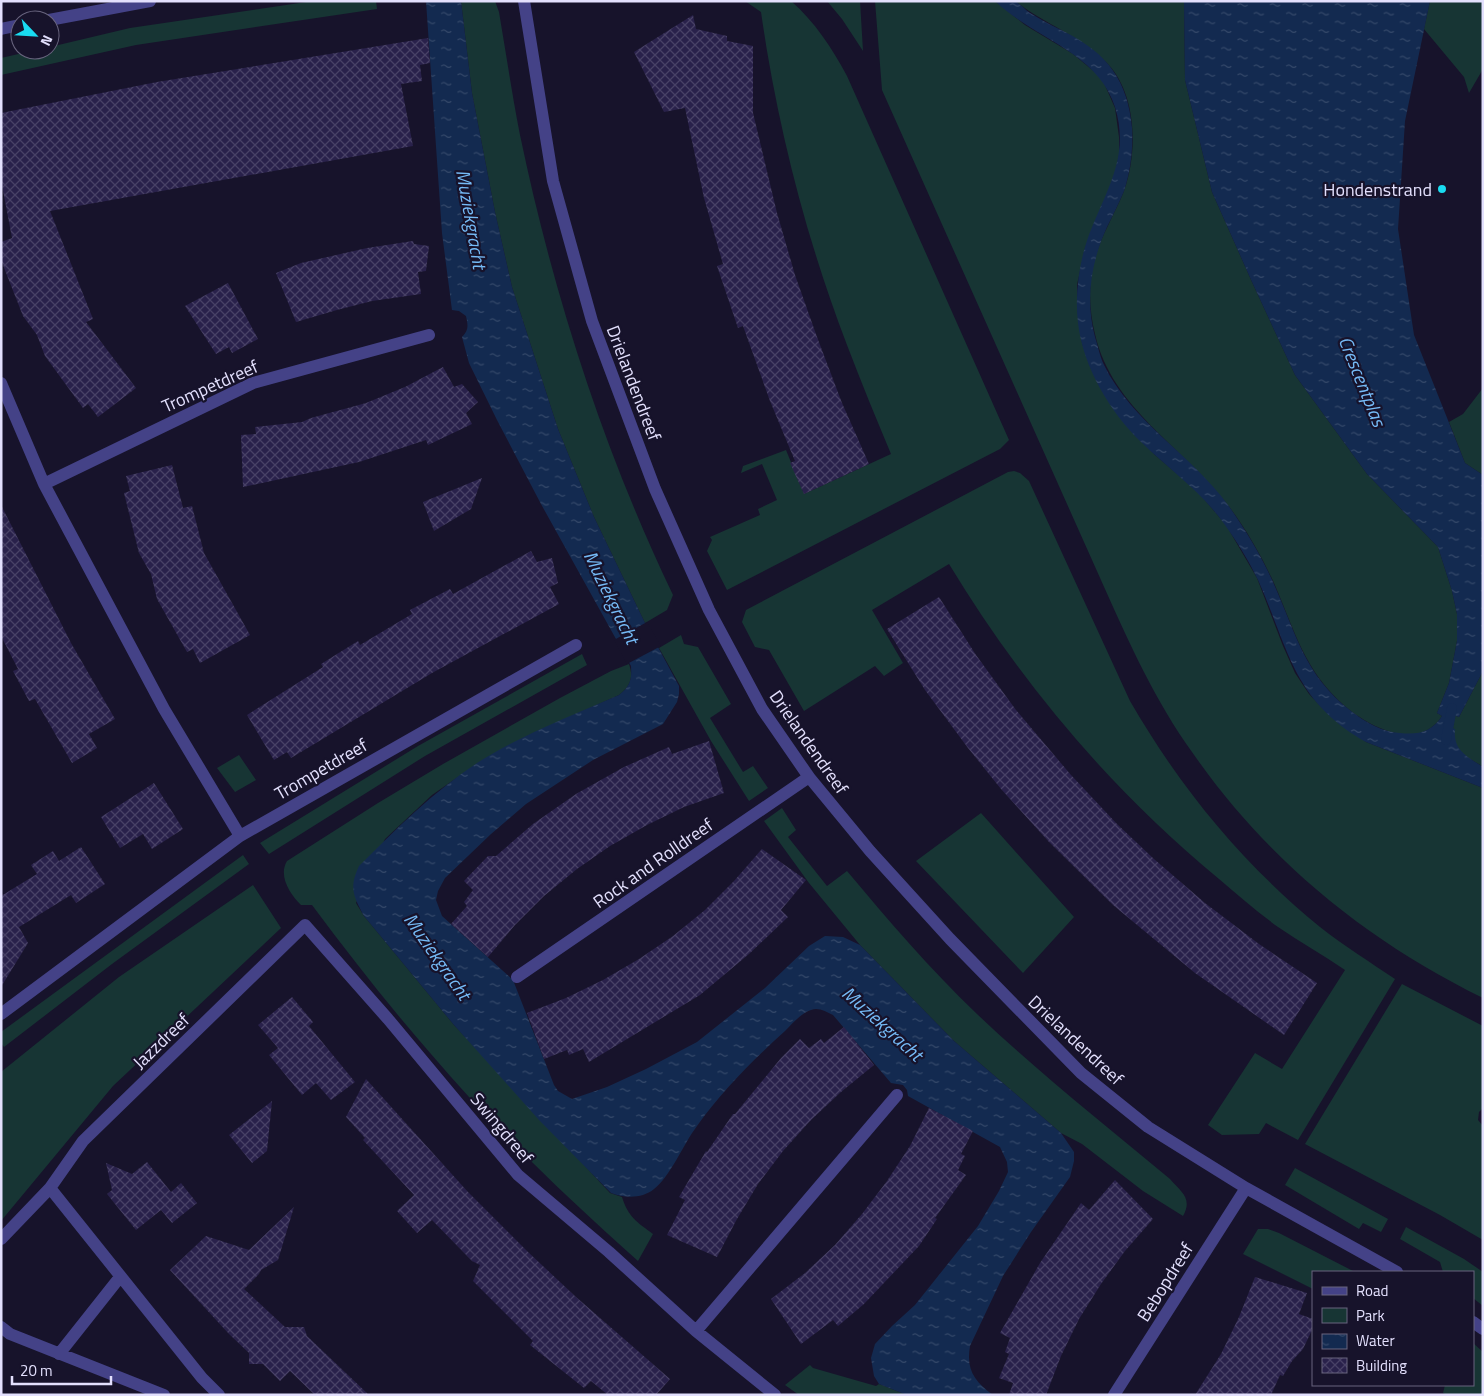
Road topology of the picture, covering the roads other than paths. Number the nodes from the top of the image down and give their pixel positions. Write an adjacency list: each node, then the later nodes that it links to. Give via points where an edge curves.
1 (150, 1): 3 (street)
2 (524, 1): 8 (street, Drielandendreef, via 553,181 592,321 655,489 709,610 762,709)
3 (60, 18)
4 (429, 336): 6 (street, Trompetdreef, via 253,383)
5 (1, 383): 6 (street)
6 (44, 484): 9 (street, via 164,709)
7 (576, 645): 9 (street, Trompetdreef)
8 (809, 777): 11 (street, Rock and Rolldreef); 15 (street, Drielandendreef, via 870,851 950,939 1082,1073 1148,1126)
9 (240, 836): 12 (street, Trompetdreef)
10 (305, 925): 14 (street, Jazzdreef, via 83,1141); 20 (street, Swingdreef, via 518,1175)
11 (517, 977)
12 (1, 1014)
13 (897, 1095): 20 (street)
14 (50, 1188): 16 (street, Jazzdreef); 18 (street)
15 (1246, 1188): 17 (street, Drielandendreef); 25 (street, Bebopdreef)
16 (1, 1239)
17 (1395, 1271)
18 (120, 1277): 21 (street); 23 (street)
19 (1, 1327): 21 (street, via 10,1334)
20 (696, 1331): 24 (street, Swingdreef)
21 (59, 1354): 22 (street)
22 (164, 1395)
23 (219, 1395)
24 (775, 1395)
25 (1114, 1395)

